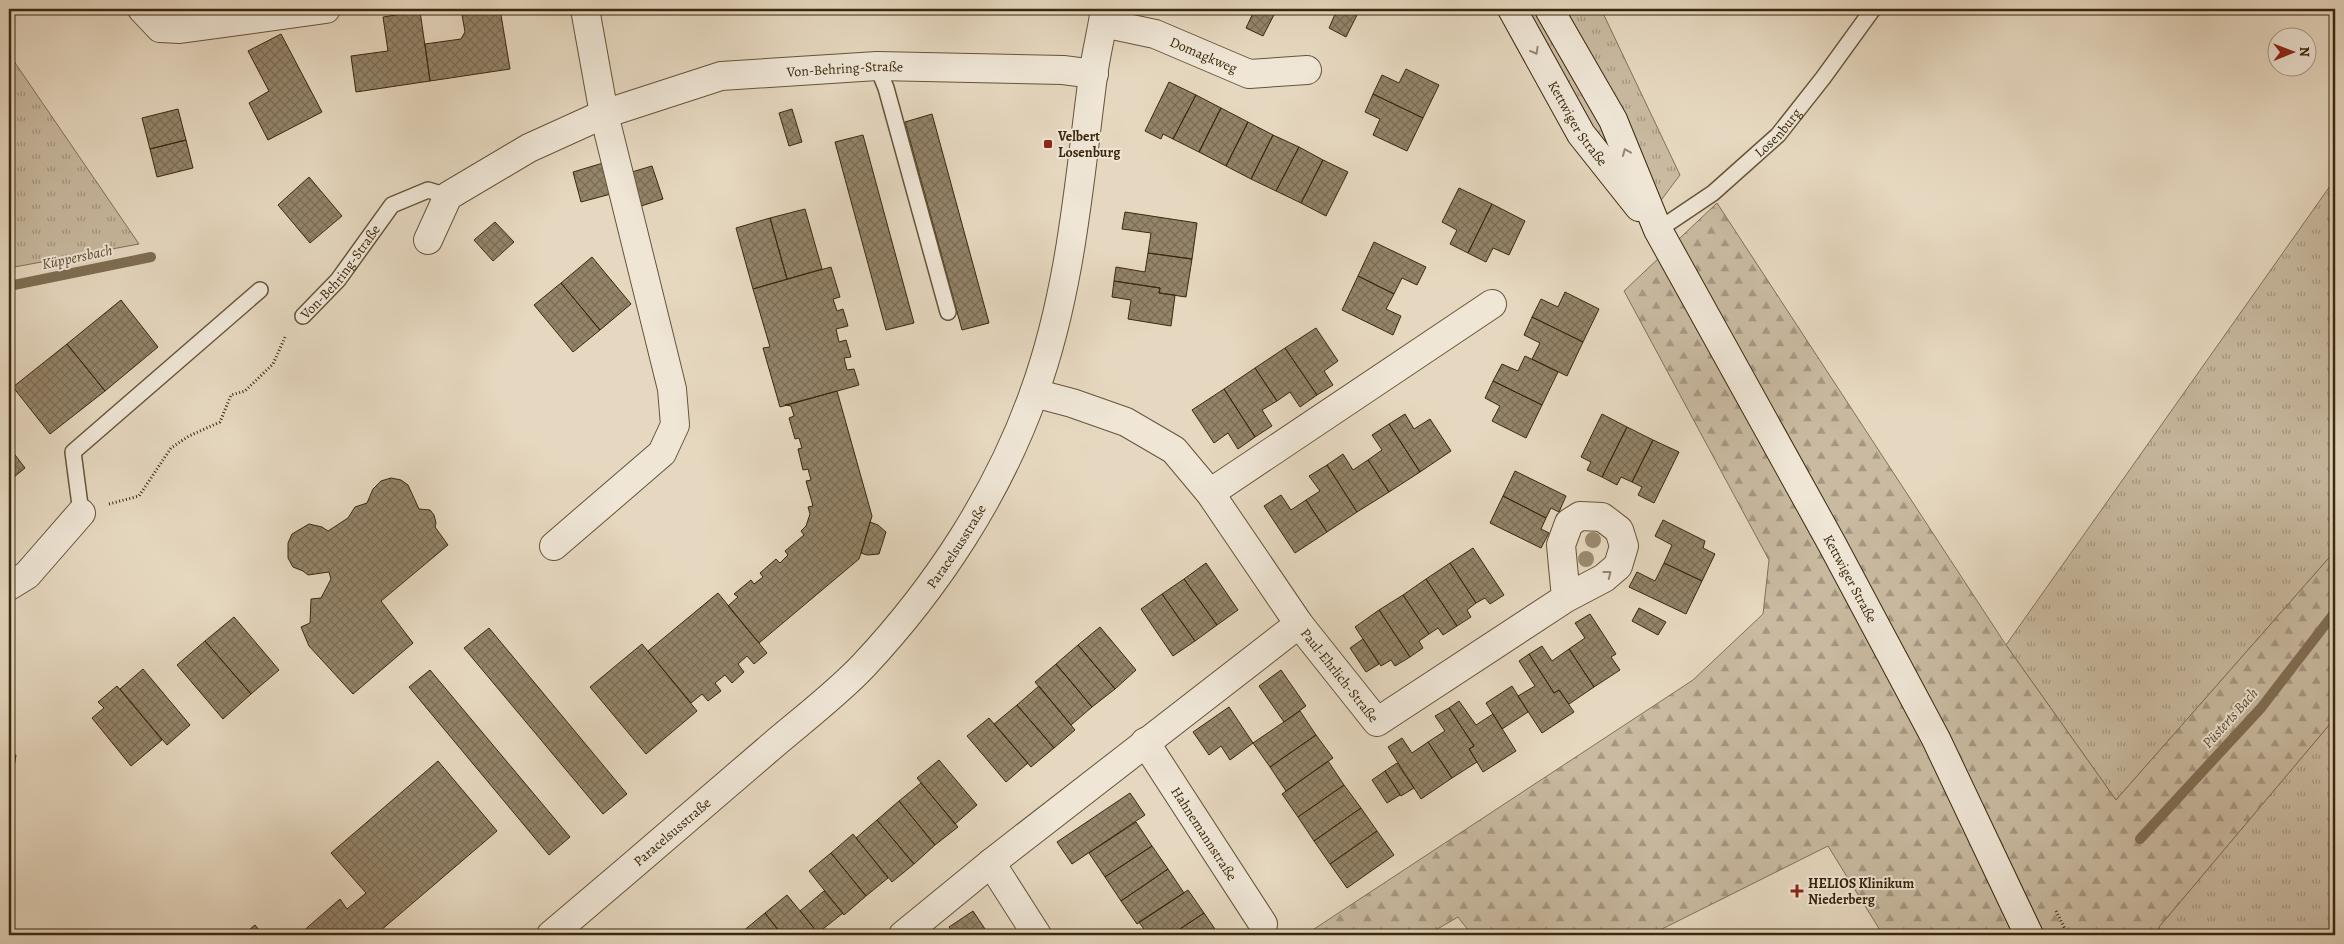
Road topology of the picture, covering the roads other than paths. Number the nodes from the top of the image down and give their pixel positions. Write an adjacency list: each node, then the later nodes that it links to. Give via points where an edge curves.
1 (142, 9): 2 (street, via 160,28 180,29)
2 (326, 9)
3 (585, 9): 11 (street)
4 (1512, 9): 13 (street, Kettwiger Straße, one-way to 13, via 1581,134)
5 (1549, 9): 13 (street, Kettwiger Straße, one-way to 5, via 1613,120)
6 (1873, 9): 13 (lane, Losenburg, via 1778,135 1712,193)
7 (1104, 16): 9 (street, Domagkweg, via 1156,34 1249,74); 10 (street, Paracelsusstraße)
8 (877, 66): 10 (street, Von-Behring-Straße, via 1063,70); 11 (street, Von-Behring-Straße, via 721,76); 17 (lane, via 886,88)
9 (1307, 70)
10 (1094, 74): 19 (street, Paracelsusstraße, via 1066,270 1052,336)
11 (604, 114): 12 (street, Von-Behring-Straße, via 529,148); 22 (street, via 672,389 675,425 662,453)
12 (448, 196): 14 (street); 18 (lane, Von-Behring-Straße, via 428,190 392,205 338,280)
13 (1658, 230): 32 (street, Kettwiger Straße, via 1936,739)
14 (428, 240)
15 (260, 290): 21 (lane, via 73,452)
16 (1492, 304): 20 (street)
17 (948, 312)
18 (303, 316)
19 (1034, 393): 20 (street, Paul-Ehrlich-Straße, via 1126,422 1174,450); 29 (street, Paracelsusstraße, via 985,501 954,552 911,611 862,667)
20 (1210, 492): 25 (street, Paul-Ehrlich-Straße)
21 (81, 513): 23 (street, via 27,575)
22 (554, 546)
23 (9, 586)
24 (1566, 598): 25 (street, Paul-Ehrlich-Straße, via 1378,722)
25 (1299, 624): 26 (street)
26 (1145, 742): 27 (street); 28 (street, Hahnemannstraße)
27 (991, 862): 30 (street); 31 (street)
28 (1263, 924)
29 (551, 935)
30 (903, 935)
31 (1037, 935)
32 (2029, 935)

